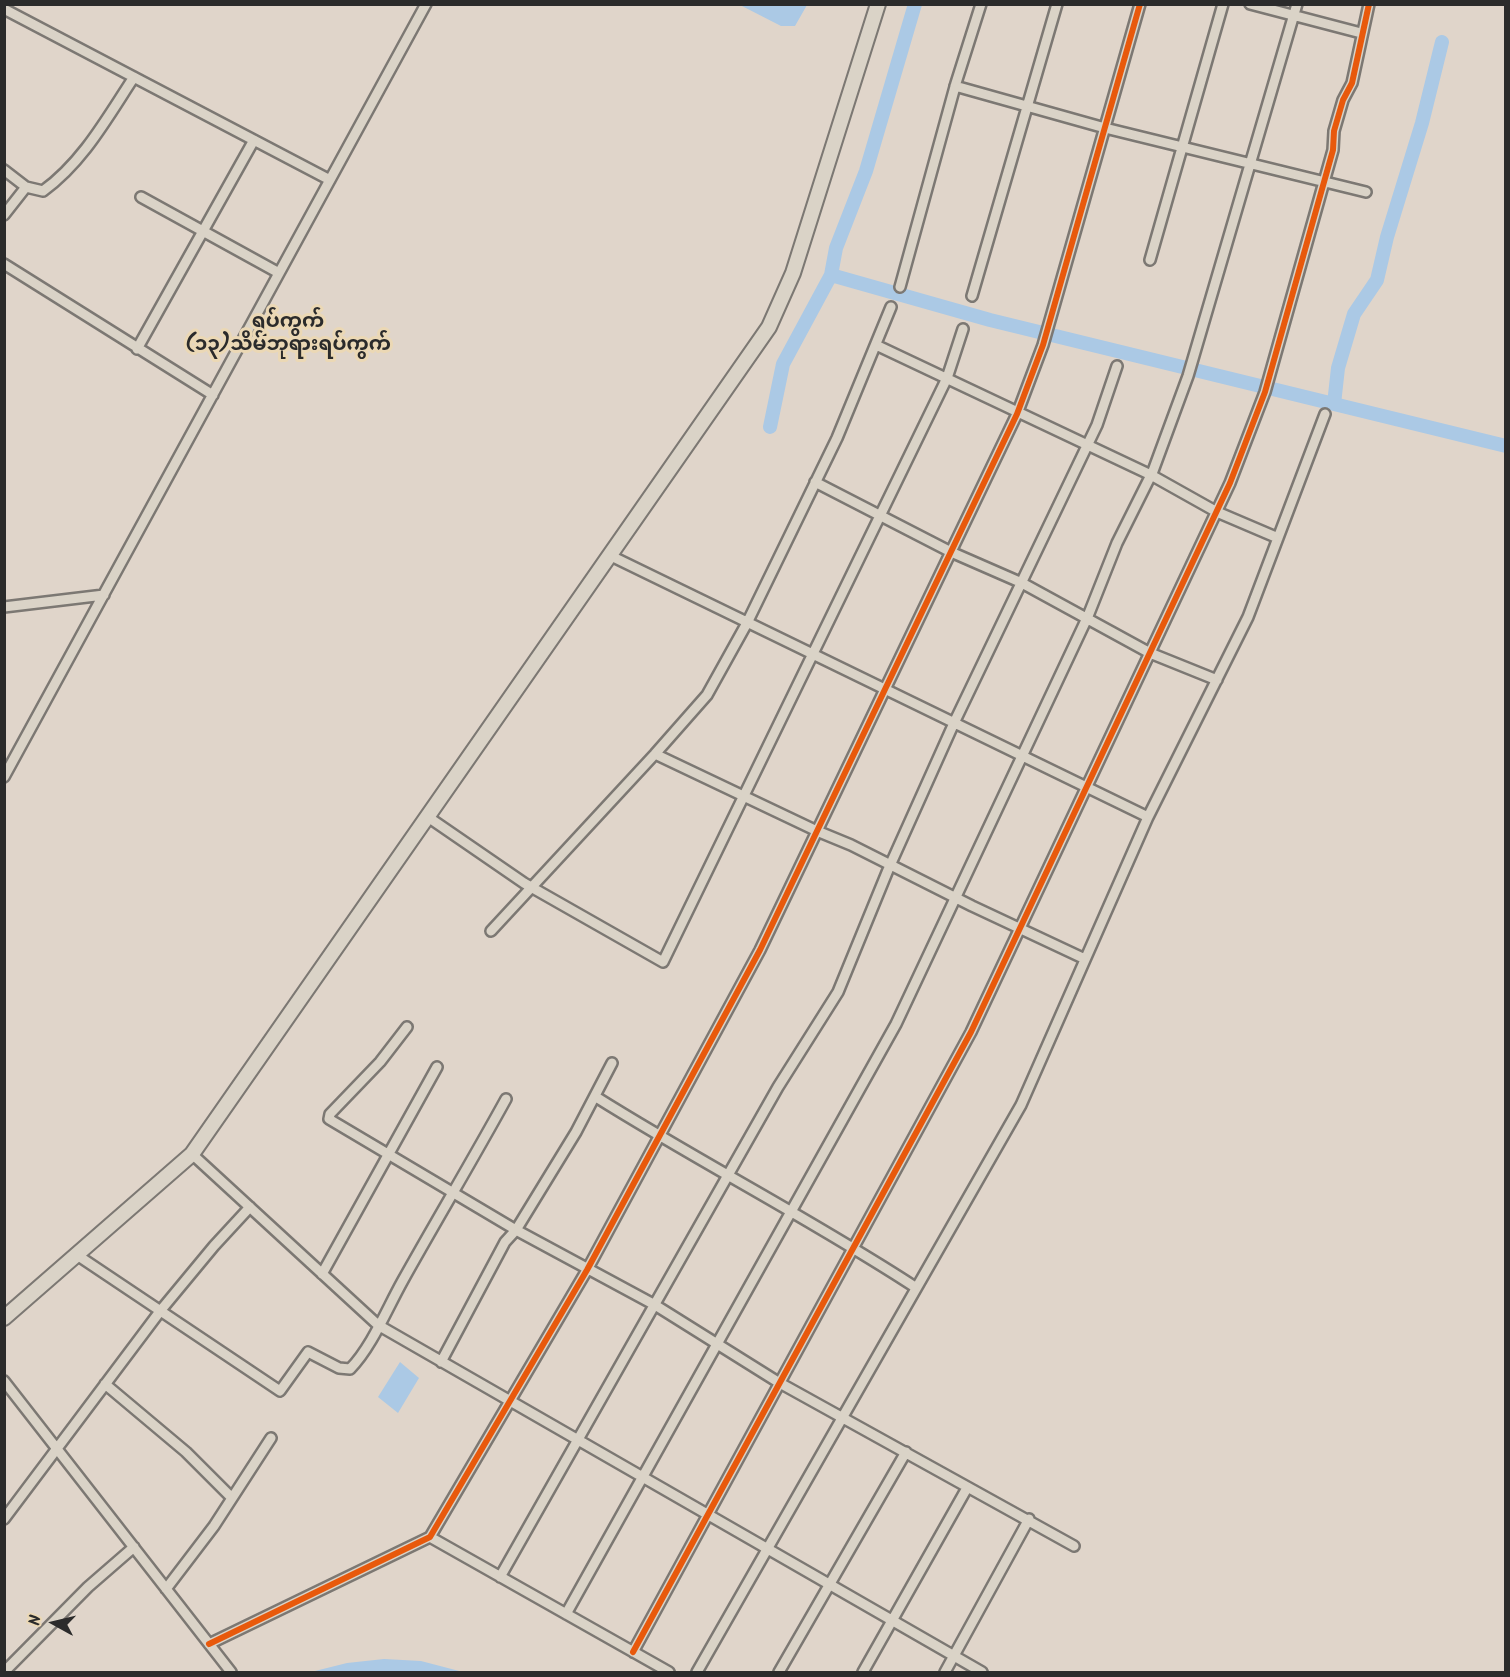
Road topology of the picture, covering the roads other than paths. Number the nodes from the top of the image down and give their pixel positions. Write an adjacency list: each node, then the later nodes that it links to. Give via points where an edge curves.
1 (426, 4): 21 (street)
2 (878, 4): 49 (main road, via 793,273 769,327)
3 (981, 4): 14 (street)
4 (1057, 4): 15 (street)
5 (1140, 4): 16 (street)
6 (1223, 4): 18 (street)
7 (1250, 4): 11 (street)
8 (1297, 4): 11 (street)
9 (1370, 4): 12 (street)
10 (4, 9): 13 (street)
11 (1293, 17): 12 (street); 19 (street)
12 (1361, 33): 22 (street, via 1352,83 1343,100)
13 (134, 77): 17 (street); 23 (street, via 91,143 62,177 43,191)
14 (956, 86): 15 (street); 31 (street)
15 (1027, 106): 16 (street); 32 (street)
16 (1105, 128): 18 (street); 40 (street, via 1043,345)
17 (254, 140): 21 (street); 27 (street)
18 (1182, 147): 19 (street); 28 (street)
19 (1252, 164): 22 (street); 43 (street, via 1188,376)
20 (4, 170): 23 (street)
21 (330, 180): 30 (street)
22 (1323, 182): 24 (street); 45 (street, via 1265,392)
23 (26, 187): 26 (street)
24 (1366, 192)
25 (141, 197): 27 (street)
26 (4, 215)
27 (204, 231): 30 (street); 36 (street)
28 (1150, 260)
29 (4, 264): 36 (street)
30 (279, 273): 39 (street)
31 (900, 287)
32 (972, 296)
33 (891, 307): 35 (street)
34 (963, 329): 38 (street)
35 (876, 345): 38 (street); 44 (street)
36 (137, 349): 39 (street)
37 (1117, 366): 42 (street)
38 (947, 378): 40 (street); 46 (street)
39 (213, 394): 51 (street)
40 (1017, 414): 42 (street); 48 (street)
41 (1324, 414): 47 (street)
42 (1087, 445): 43 (street); 50 (street)
43 (1151, 475): 45 (street); 53 (street, via 1117,543)
44 (815, 482): 46 (street); 54 (street)
45 (1217, 512): 47 (street); 55 (street)
46 (879, 515): 48 (street); 56 (street)
47 (1278, 538): 57 (street, via 1248,617)
48 (951, 552): 50 (street); 58 (street)
49 (609, 555): 54 (street); 65 (main road)
50 (1022, 583): 53 (street); 59 (street)
51 (104, 595): 52 (street); 62 (street)
52 (4, 607)
53 (1088, 616): 55 (street); 61 (street)
54 (747, 623): 56 (street); 60 (street, via 707,694)
55 (1150, 653): 57 (street); 63 (street)
56 (813, 655): 58 (street); 64 (street)
57 (1216, 680): 66 (street)
58 (885, 690): 59 (street); 67 (street)
59 (954, 723): 61 (street); 68 (street)
60 (655, 754): 64 (street); 69 (street)
61 (1020, 756): 63 (street); 70 (street)
62 (4, 777)
63 (1086, 787): 66 (street); 71 (street)
64 (746, 796): 67 (street); 69 (street, via 663,962)
65 (428, 817): 69 (street); 80 (main road)
66 (1148, 817): 73 (street)
67 (817, 831): 68 (street); 79 (street, via 760,950)
68 (890, 864): 70 (street); 82 (street, via 838,992)
69 (532, 887): 72 (street)
70 (955, 898): 71 (street); 85 (street, via 896,1024)
71 (1020, 929): 73 (street); 87 (street, via 971,1032)
72 (491, 931)
73 (1086, 959): 91 (street, via 1020,1105)
74 (407, 1027): 81 (street, via 329,1118)
75 (612, 1063): 77 (street)
76 (437, 1067): 81 (street)
77 (596, 1097): 79 (street); 86 (street)
78 (506, 1099): 83 (street)
79 (659, 1137): 82 (street); 89 (street)
80 (192, 1154): 84 (street); 88 (main road)
81 (389, 1156): 83 (street); 90 (street)
82 (728, 1176): 85 (street); 92 (street)
83 (455, 1194): 86 (street); 95 (street)
84 (250, 1207): 90 (street); 93 (street)
85 (791, 1211): 87 (street); 96 (street)
86 (516, 1230): 89 (street); 97 (street)
87 (853, 1246): 91 (street); 99 (street)
88 (77, 1255): 93 (street); 94 (main road)
89 (586, 1270): 92 (street); 101 (street)
90 (322, 1274): 95 (street)
91 (915, 1287): 102 (street)
92 (655, 1305): 96 (street); 104 (street)
93 (161, 1310): 95 (street, via 280,1391 308,1352 339,1368 350,1369); 100 (street)
94 (4, 1318)
95 (378, 1325): 97 (street)
96 (717, 1344): 99 (street); 107 (street)
97 (441, 1362): 101 (street)
98 (4, 1381): 105 (street)
99 (778, 1382): 102 (street); 110 (street)
100 (105, 1384): 105 (street); 109 (street, via 186,1452)
101 (511, 1402): 104 (street); 113 (street)
102 (841, 1417): 106 (street); 116 (street)
103 (272, 1438): 109 (street)
104 (579, 1442): 107 (street); 117 (street)
105 (57, 1448): 111 (street); 115 (street)
106 (906, 1452): 108 (street); 118 (street)
107 (642, 1477): 110 (street); 120 (street)
108 (967, 1488): 112 (street); 121 (street)
109 (232, 1498): 119 (street)
110 (706, 1514): 116 (street); 123 (street)
111 (4, 1519)
112 (1029, 1519): 114 (street); 124 (street)
113 (430, 1538): 117 (street); 122 (street)
114 (1074, 1546)
115 (134, 1547): 119 (street); 125 (street, via 88,1587)
116 (766, 1548): 118 (street); 128 (street)
117 (500, 1577): 120 (street)
118 (828, 1584): 121 (street); 129 (street)
119 (166, 1589): 122 (street)
120 (566, 1614): 123 (street)
121 (892, 1621): 124 (street); 130 (street)
122 (209, 1644): 126 (street)
123 (633, 1652): 127 (street)
124 (954, 1656): 131 (street); 132 (street)
125 (4, 1672)
126 (231, 1672)
127 (669, 1672)
128 (697, 1672)
129 (779, 1672)
130 (862, 1672)
131 (945, 1672)
132 (982, 1672)

